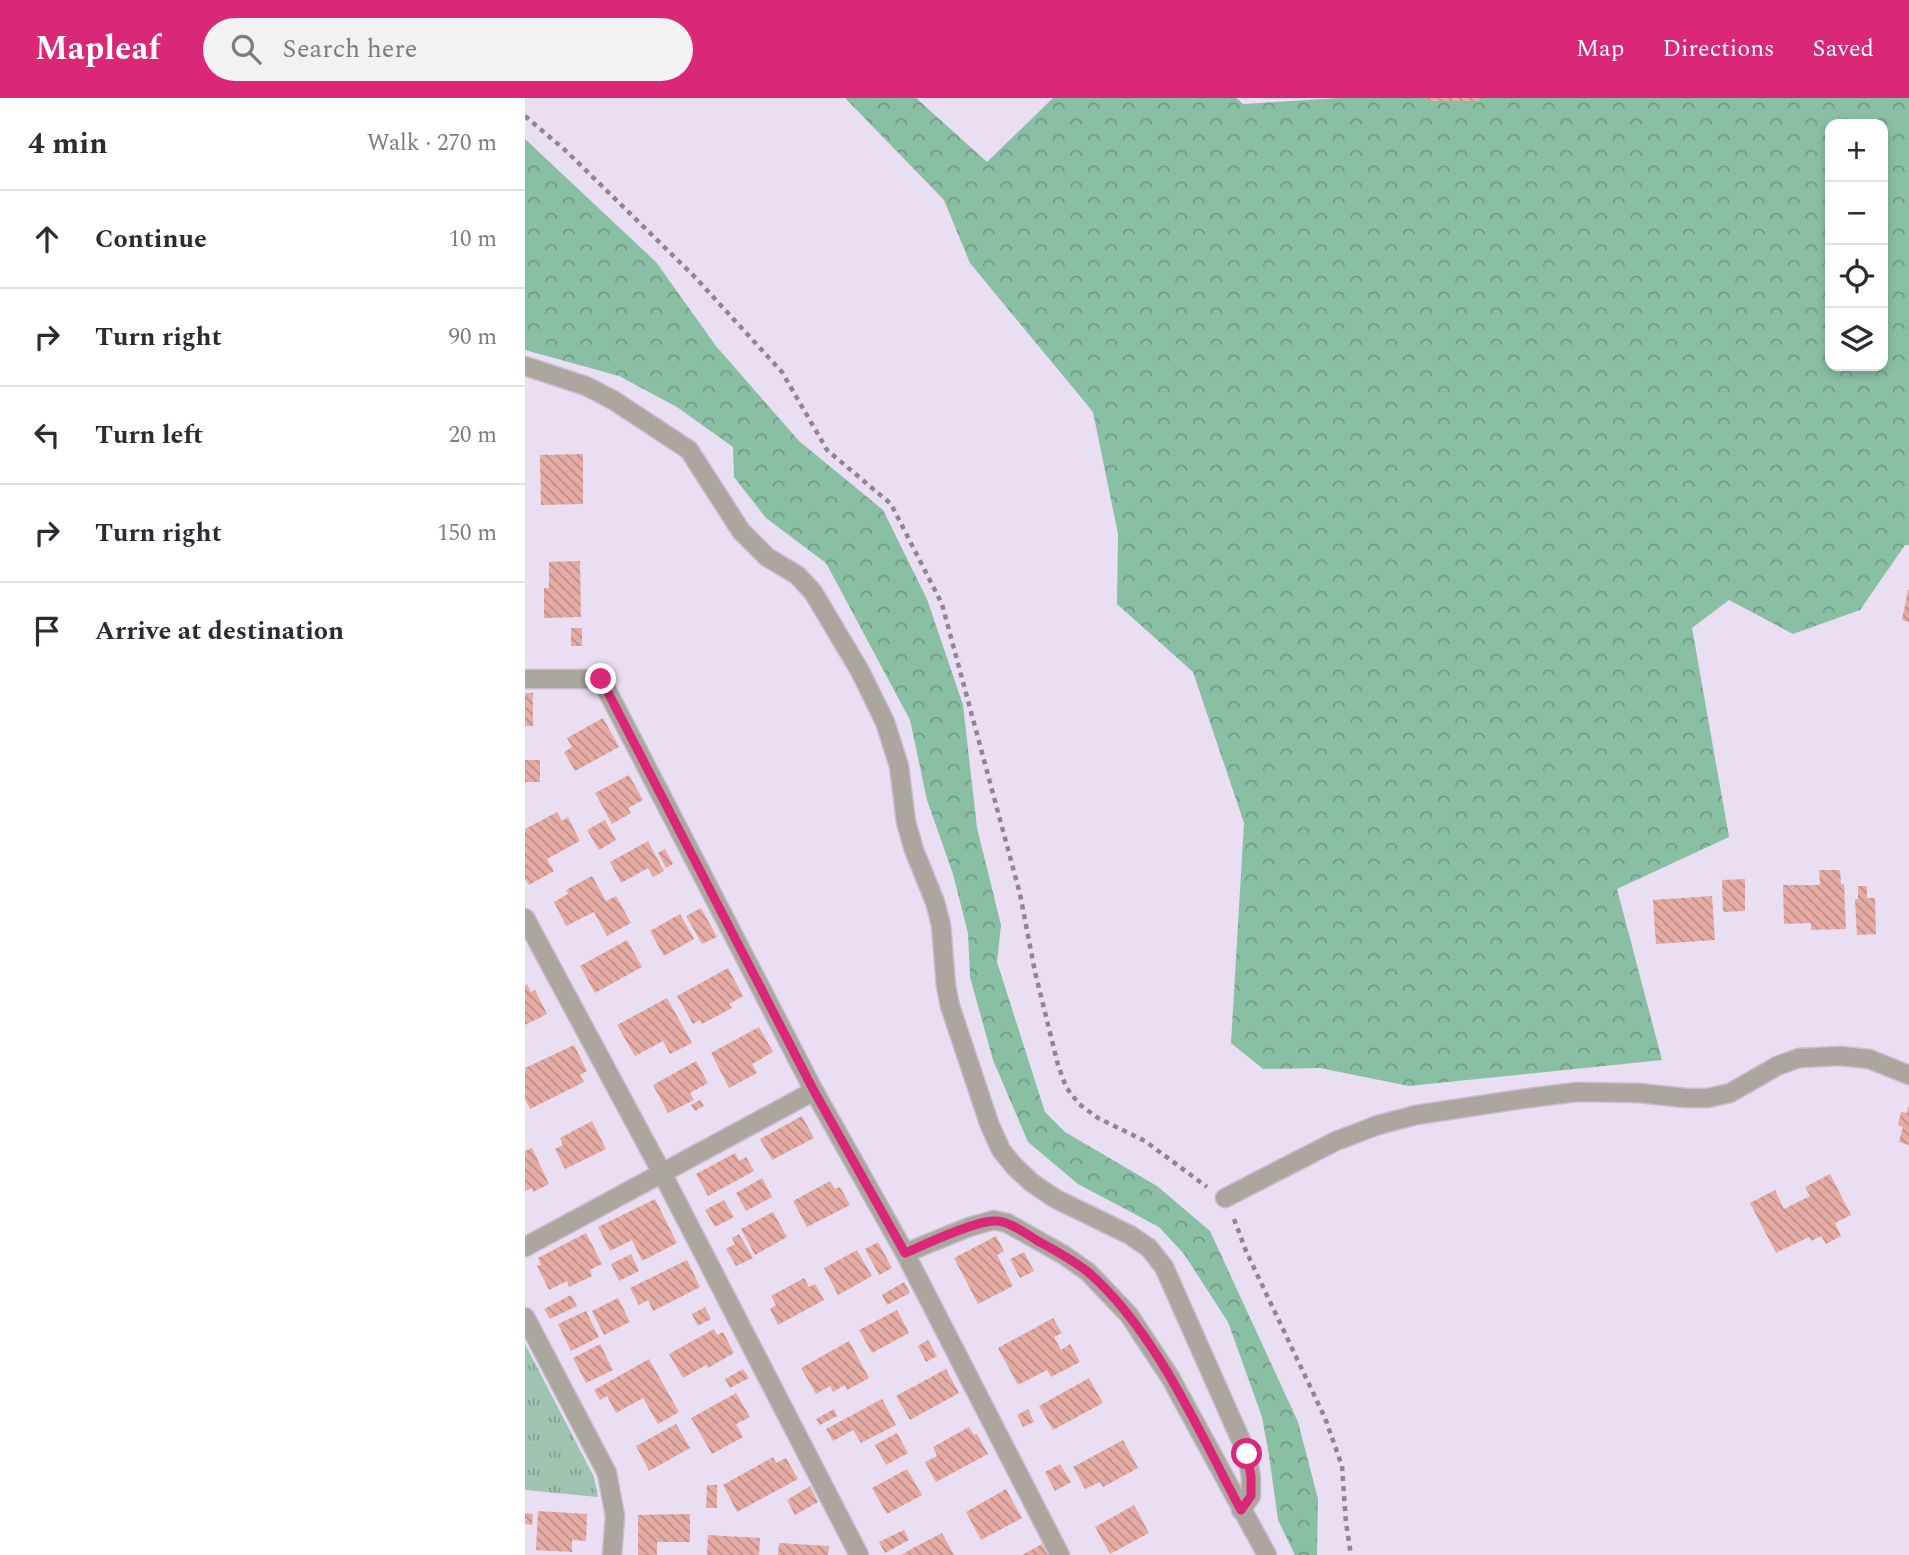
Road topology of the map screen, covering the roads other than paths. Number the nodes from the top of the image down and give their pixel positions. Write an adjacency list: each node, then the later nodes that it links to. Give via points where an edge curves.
1 (525, 366): 11 (street, via 586,386 689,450 741,531 813,592 885,722 899,766 906,822 941,925 950,1006 1001,1150 1032,1183 1130,1235 1149,1248 1164,1267 1247,1454 1251,1496)
2 (525, 678): 5 (street, via 601,679)
3 (525, 918): 6 (street)
4 (1909, 1075): 7 (street, via 1869,1059 1799,1058 1730,1093 1708,1098 1577,1092 1416,1115 1336,1141)
5 (814, 1091): 6 (street); 9 (street)
6 (663, 1173): 8 (street); 13 (street)
7 (1226, 1198)
8 (525, 1247)
9 (905, 1253): 11 (street, via 994,1220 1007,1223 1088,1272 1129,1315 1170,1377); 14 (street)
10 (525, 1317): 12 (street, via 607,1473 615,1516)
11 (1241, 1510): 15 (street)
12 (612, 1555)
13 (859, 1555)
14 (1060, 1555)
15 (1267, 1555)

